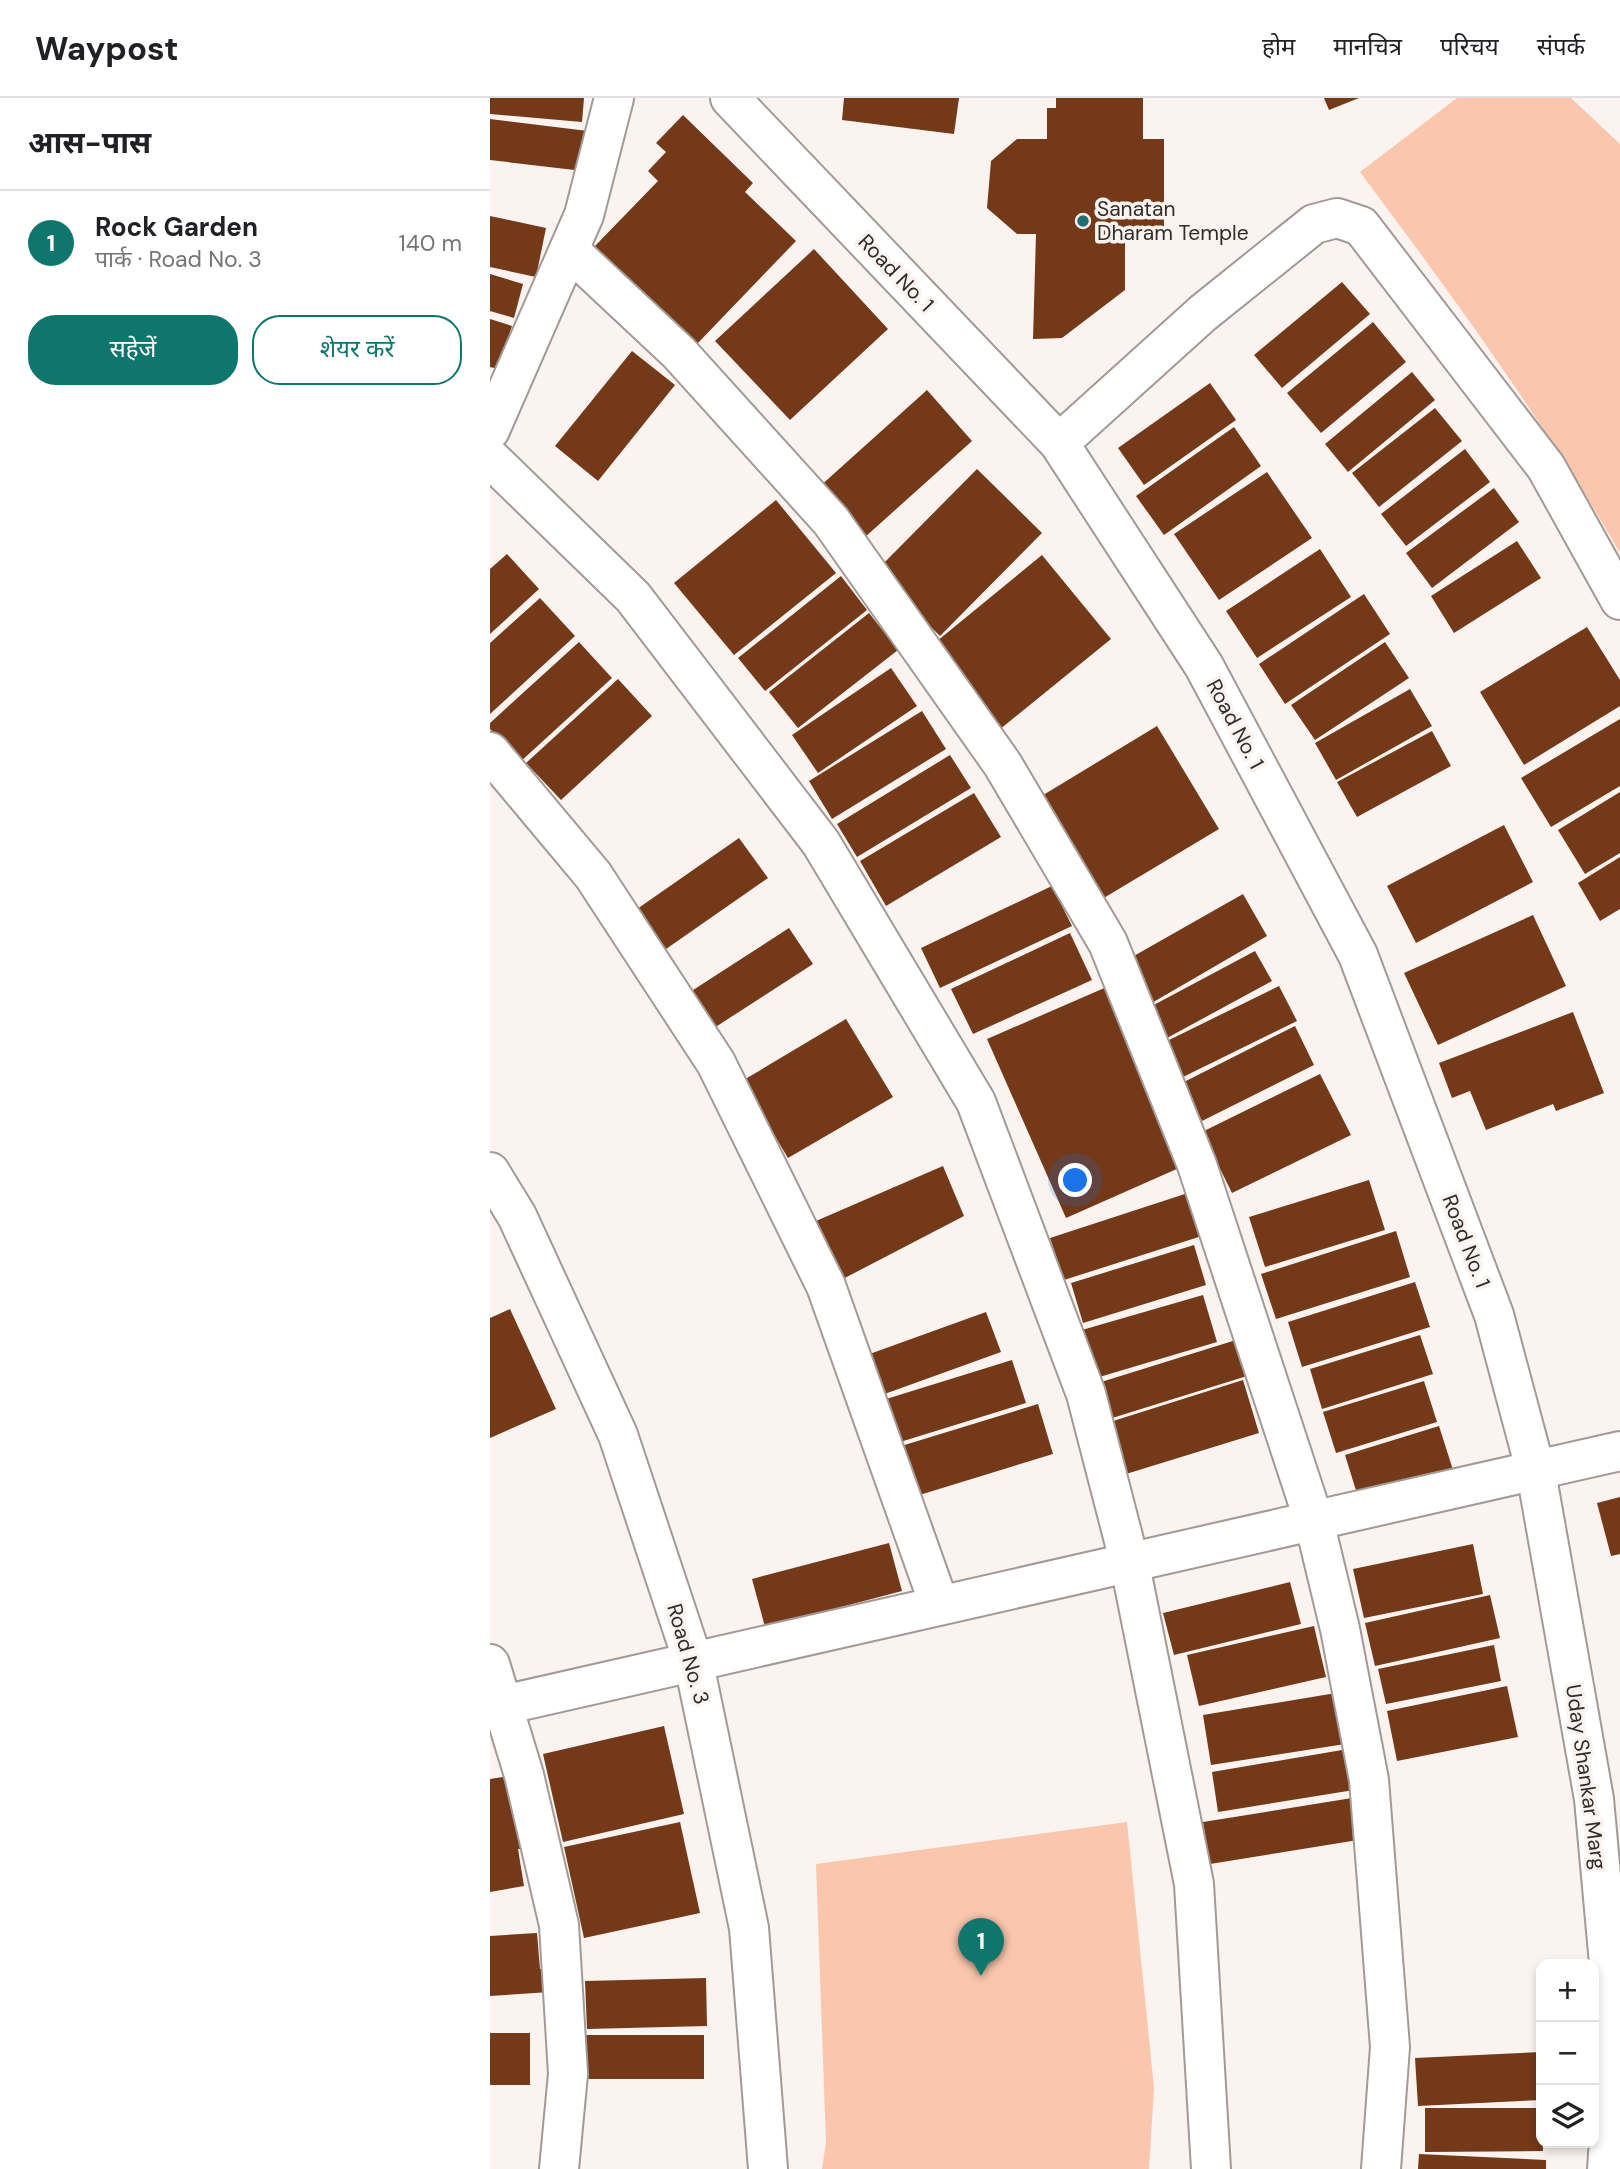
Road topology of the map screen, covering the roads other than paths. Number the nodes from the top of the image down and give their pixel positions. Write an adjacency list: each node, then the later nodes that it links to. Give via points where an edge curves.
1 (614, 98): 3 (street, via 584,215)
2 (730, 98): 5 (street, Road No. 1)
3 (569, 250): 4 (street); 12 (street, via 679,353 831,521 1003,765 1108,943 1196,1165)
4 (490, 430)
5 (1059, 443): 7 (street, via 1203,313 1314,225 1337,218 1361,226 1546,467); 11 (street, Road No. 1, via 1204,666 1358,955 1494,1315)
6 (490, 458): 13 (street, via 633,597 821,843 976,1102 1086,1394)
7 (1620, 600)
8 (490, 751): 14 (street, via 593,875 716,1063 826,1286)
9 (490, 1172): 16 (street, Road No. 3, via 517,1216 618,1435)
10 (1620, 1451): 11 (street)
11 (1536, 1472): 12 (street); 22 (street, Uday Shankar Marg, via 1594,1799 1616,2040)
12 (1314, 1521): 13 (street); 21 (street, via 1368,1780 1390,2047)
13 (1129, 1560): 14 (street); 20 (street, via 1194,1884)
14 (939, 1604): 16 (street)
15 (490, 1664): 17 (street)
16 (694, 1664): 17 (street); 19 (street, Road No. 3, via 748,1928)
17 (496, 1707): 18 (street, via 524,1775 559,1924 568,2074)
18 (559, 2169)
19 (768, 2169)
20 (1211, 2169)
21 (1381, 2169)
22 (1607, 2169)

